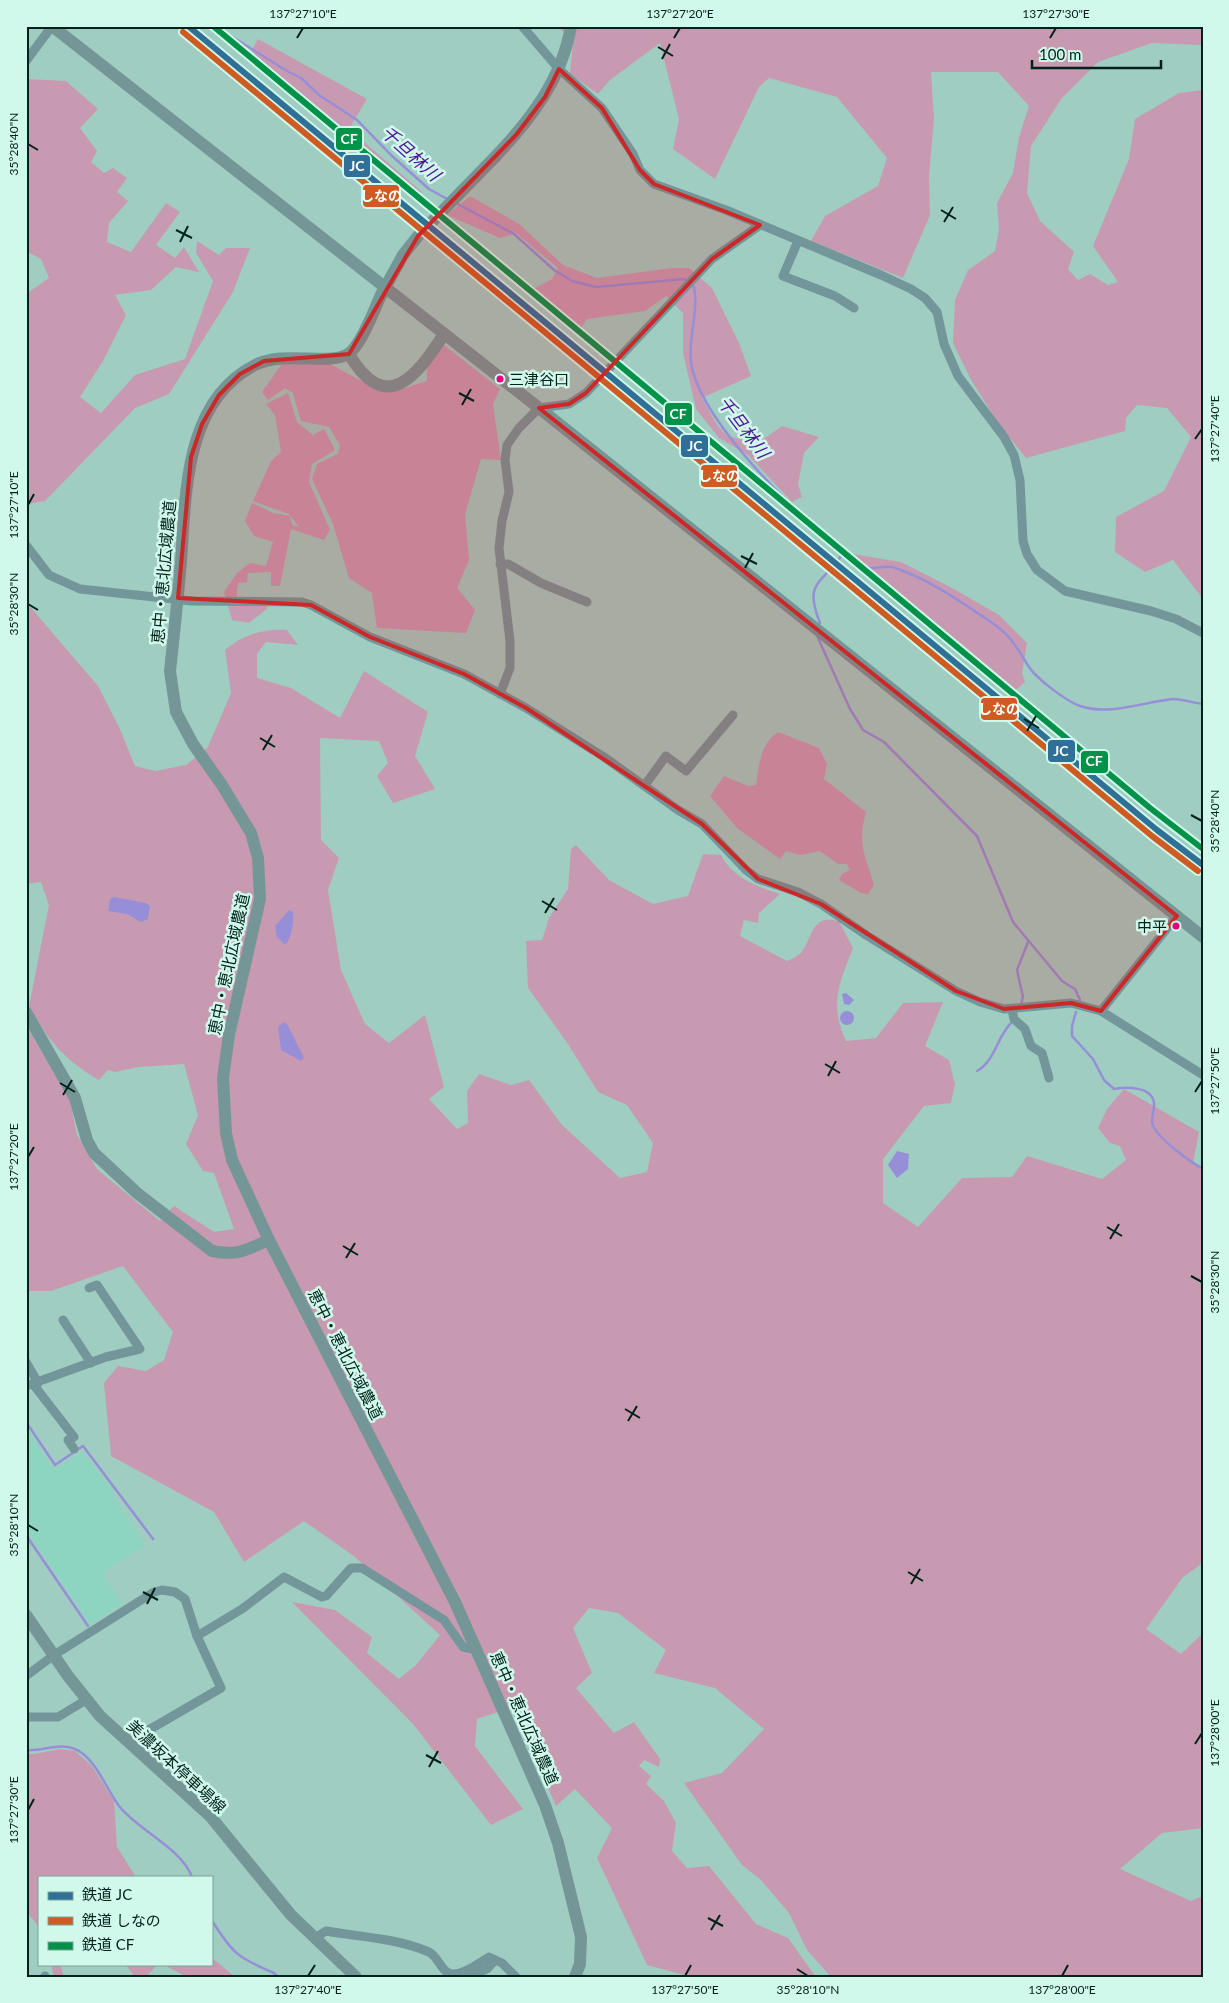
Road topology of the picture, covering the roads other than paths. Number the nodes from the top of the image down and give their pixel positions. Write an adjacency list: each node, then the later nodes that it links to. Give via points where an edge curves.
1 (52, 26): 4 (street); 9 (street)
2 (522, 26): 5 (street)
3 (571, 26): 5 (street)
4 (26, 61)
5 (559, 69): 6 (street, via 602,108 640,170 654,184); 10 (street, bridge, via 536,110 403,255 359,341)
6 (760, 226): 7 (street); 11 (street, via 712,259 586,393 569,404)
7 (798, 241): 8 (street, via 783,276 835,296); 16 (street, via 911,289 925,298 937,312 944,344 958,376 1014,455 1020,480 1026,554 1044,576 1072,594 1151,611)
8 (854, 308)
9 (444, 334): 10 (street, via 414,375 397,385 381,385 365,377); 11 (street)
10 (349, 354): 14 (street, 恵中・恵北広域農道, via 338,358 285,357 264,361 240,374 219,395 202,424 191,457)
11 (539, 408): 13 (street, via 507,445 505,460 509,492 502,520); 20 (street)
12 (26, 545): 14 (street, via 48,575 80,589)
13 (500, 564): 15 (street, via 508,564 541,583); 17 (street, via 510,641 510,668)
14 (178, 598): 17 (street, via 302,602 370,636 464,674); 27 (street, 恵中・恵北広域農道, via 170,671 176,712 193,744 248,827 258,858 260,899 230,1035 222,1095 232,1160)
15 (587, 602)
16 (1203, 633)
17 (500, 694): 19 (street)
18 (733, 715): 19 (street, via 686,771 666,756)
19 (645, 785): 22 (street, via 702,824 758,879 798,892 821,904 956,991 995,1008)
20 (1176, 916): 21 (street); 23 (street)
21 (1203, 937)
22 (1012, 1009): 23 (street, via 1070,1003); 26 (street, via 1014,1019 1025,1029 1031,1046 1042,1054)
23 (1101, 1011): 25 (street)
24 (26, 1012): 27 (street, via 75,1098 94,1153 118,1176 212,1251 241,1253)
25 (1203, 1075)
26 (1049, 1078)
27 (269, 1240): 36 (street, 恵中・恵北広域農道)
28 (89, 1288): 31 (street, via 97,1285 140,1348)
29 (63, 1320): 31 (street)
30 (26, 1362): 32 (street)
31 (91, 1362): 32 (street)
32 (32, 1384): 33 (street, via 74,1437 68,1440)
33 (74, 1449)
34 (26, 1614): 37 (street, 美濃坂本停車場線)
35 (198, 1636): 36 (street, via 242,1609 284,1577 322,1597 351,1568 362,1568 444,1620 462,1646); 37 (street, via 185,1599 175,1592 162,1590); 41 (street, via 221,1688)
36 (478, 1650): 47 (street, 恵中・恵北広域農道, via 545,1804 558,1843 580,1937 580,1964)
37 (54, 1655): 38 (street); 39 (street, 美濃坂本停車場線)
38 (26, 1676)
39 (86, 1700): 40 (street, via 58,1717); 41 (street, 美濃坂本停車場線)
40 (26, 1717)
41 (128, 1742): 42 (street, 美濃坂本停車場線, via 210,1816 268,1890)
42 (315, 1938): 43 (street, via 326,1931 398,1941 432,1954 451,1974 489,1958); 44 (street, 美濃坂本停車場線)
43 (495, 1960): 45 (street, via 487,1969); 46 (street)
44 (356, 1977)
45 (469, 1977)
46 (516, 1977)
47 (575, 1977)

